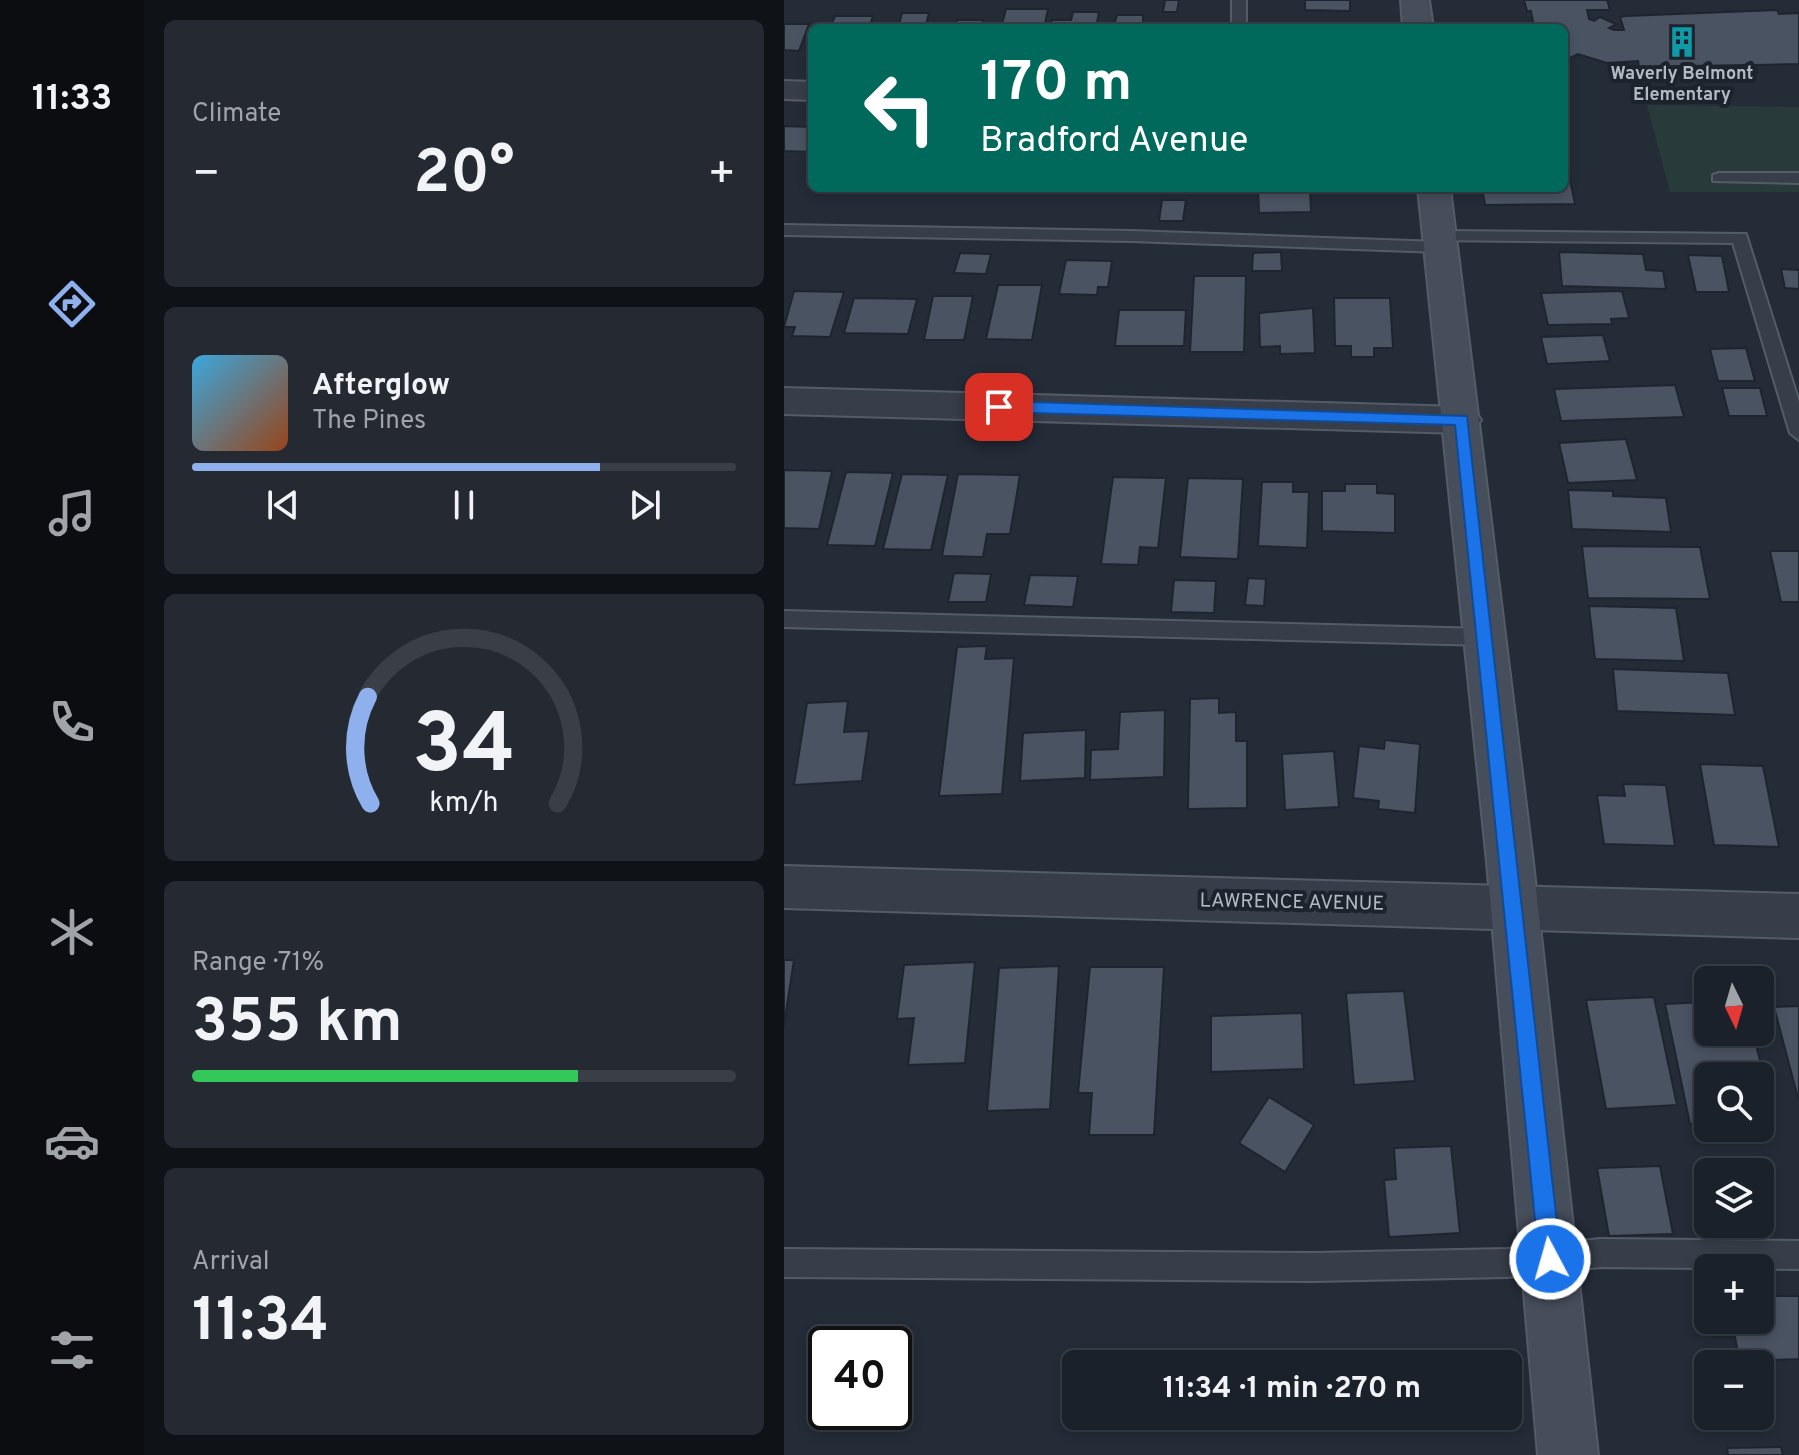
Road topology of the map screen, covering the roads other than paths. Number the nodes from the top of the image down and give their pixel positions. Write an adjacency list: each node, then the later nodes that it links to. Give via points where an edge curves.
1 (1239, 0): 3 (lane)
2 (1415, 0): 4 (street)
3 (1239, 24)
4 (1418, 24)
5 (784, 90): 6 (street)
6 (808, 91)
7 (1719, 178): 8 (lane)
8 (1799, 178)
9 (1434, 192): 11 (street)
10 (784, 230): 11 (lane)
11 (1440, 242): 13 (street); 14 (lane, via 1740,238)
12 (784, 401): 13 (street)
13 (1462, 420): 16 (street)
14 (1799, 433)
15 (784, 619): 16 (lane)
16 (1486, 637): 18 (street)
17 (784, 887): 18 (street, LAWRENCE AVENUE)
18 (1515, 907): 19 (street, LAWRENCE AVENUE); 21 (street)
19 (1799, 916)
20 (1799, 1255): 21 (lane, via 1600,1253)
21 (1550, 1259): 22 (lane, via 1324,1267); 23 (street)
22 (784, 1263)
23 (1568, 1455)

